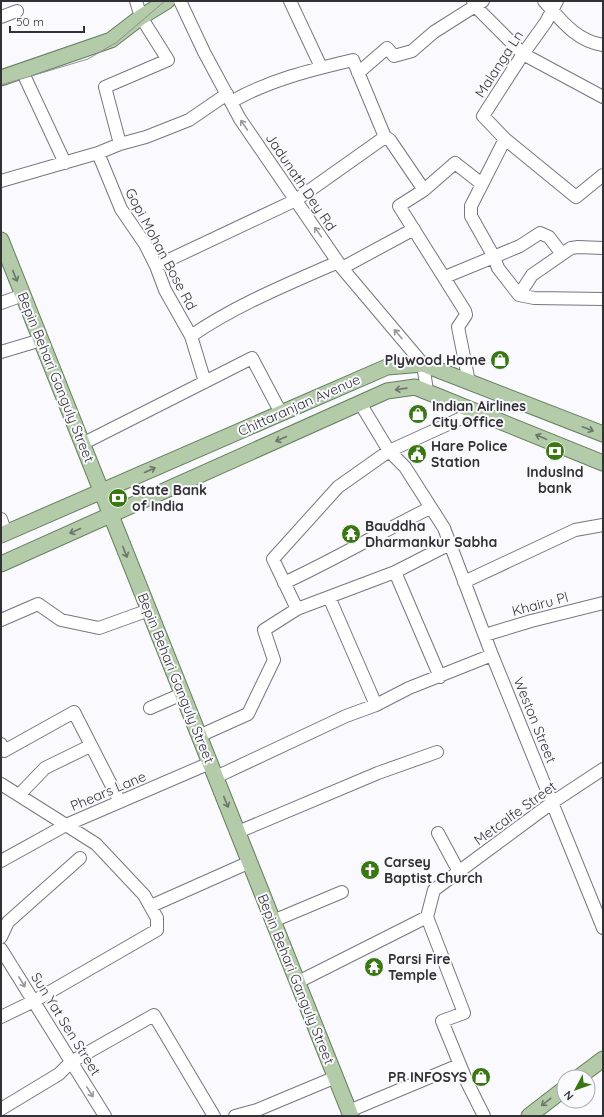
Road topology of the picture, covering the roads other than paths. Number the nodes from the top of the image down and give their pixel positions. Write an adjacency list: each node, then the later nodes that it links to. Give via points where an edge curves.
1 (136, 1): 9 (street)
2 (167, 1): 9 (main road)
3 (180, 1): 17 (street, Jadunath Dey Rd)
4 (290, 1): 12 (street)
5 (477, 3): 11 (street); 14 (street, via 434,32 412,51 394,56 386,48)
6 (551, 4): 10 (street, via 576,35 594,44); 11 (street, Malanga Ln, via 546,22)
7 (17, 11): 8 (street)
8 (1, 17)
9 (140, 17): 13 (main road, via 111,40); 20 (street, via 168,60 104,87)
10 (603, 45)
11 (523, 54): 16 (street); 19 (street, Malanga Ln, via 483,116)
12 (321, 67): 14 (street, via 353,60); 17 (street)
13 (22, 71): 15 (main road); 22 (street)
14 (358, 73): 18 (street)
15 (1, 78)
16 (603, 97)
17 (229, 98): 20 (street, via 189,120); 27 (street, Jadunath Dey Rd, one-way to 17, via 240,119)
18 (385, 137): 26 (street, via 390,140); 27 (street)
19 (505, 140): 23 (street, via 576,197); 25 (street)
20 (120, 144): 21 (street)
21 (98, 153): 22 (street); 34 (street, Gopi Mohan Bose Rd, via 121,209 145,244)
22 (65, 163): 24 (street)
23 (603, 175)
24 (1, 181)
25 (482, 184): 26 (street, via 455,163); 32 (street, via 471,206 471,216)
26 (424, 190): 28 (street, via 399,206)
27 (296, 200): 33 (street, Jadunath Dey Rd, one-way to 27); 34 (street)
28 (414, 229): 33 (street); 35 (street)
29 (1, 240): 36 (main road, Bepin Behari Ganguly Street, one-way to 36)
30 (603, 248): 31 (street, via 578,246)
31 (562, 254): 32 (street, via 549,237 540,233 520,246); 37 (street, via 532,275)
32 (494, 257): 35 (street); 37 (street, via 498,268)
33 (340, 265): 40 (street, via 271,292 208,324); 43 (street, Jadunath Dey Rd, one-way to 33)
34 (156, 266): 40 (street, Gopi Mohan Bose Rd, via 165,290)
35 (445, 277): 45 (street, via 466,310 466,315 458,327)
36 (23, 295): 39 (street); 41 (main road, Bepin Behari Ganguly Street)
37 (519, 295): 38 (street, via 534,298)
38 (603, 299)
39 (1, 303)
40 (191, 336): 44 (street, Gopi Mohan Bose Rd)
41 (41, 340): 42 (street); 51 (main road, Bepin Behari Ganguly Street)
42 (1, 352)
43 (423, 364): 45 (main road, Chittaranjan Avenue); 46 (street); 49 (main road, Chittaranjan Avenue, via 387,367)
44 (206, 382): 49 (street, via 252,358); 51 (street)
45 (469, 382): 50 (main road, Chittaranjan Avenue, one-way to 50)
46 (427, 391): 47 (main road, one-way to 47, via 416,387 387,391); 48 (main road)
47 (360, 403): 52 (street, Weston Street); 56 (main road, one-way to 56)
48 (477, 411): 52 (street); 53 (main road, one-way to 48)
49 (281, 413): 54 (main road, Chittaranjan Avenue, one-way to 49)
50 (603, 434)
51 (82, 444): 54 (main road, Bepin Behari Ganguly Street)
52 (389, 451): 55 (street, Weston Street, via 405,467); 63 (street, via 338,486 273,559)
53 (603, 463)
54 (101, 491): 56 (main road, Bepin Behari Ganguly Street); 58 (main road, Chittaranjan Avenue)
55 (430, 508): 59 (street, Weston Street, via 444,528); 63 (street, via 379,532 334,560)
56 (111, 515): 60 (main road, one-way to 60); 67 (main road, Bepin Behari Ganguly Street, one-way to 67)
57 (603, 525): 62 (street, via 575,530)
58 (3, 529)
59 (450, 544): 61 (street); 62 (street, Weston Street)
60 (1, 564)
61 (394, 572): 64 (street); 71 (street)
62 (464, 582): 69 (street, Weston Street)
63 (284, 583): 66 (street)
64 (329, 597): 66 (street); 73 (street)
65 (603, 603): 69 (street, Khairu Pl, via 531,621)
66 (297, 609): 75 (street, via 264,630 274,660 248,714)
67 (149, 610): 68 (street, via 99,628 61,620 38,604); 72 (main road, Bepin Behari Ganguly Street)
68 (1, 620)
69 (485, 636): 70 (street, Weston Street)
70 (492, 655): 71 (street, Phears Lane); 84 (street, Weston Street)
71 (440, 677): 73 (street, Phears Lane, via 409,688)
72 (182, 694): 74 (street); 75 (main road, Bepin Behari Ganguly Street)
73 (376, 705): 79 (street, Phears Lane)
74 (150, 708)
75 (199, 736): 79 (main road, Bepin Behari Ganguly Street)
76 (90, 746): 77 (street, via 74,712); 82 (street, via 45,768); 83 (street)
77 (2, 749)
78 (437, 752): 86 (street)
79 (213, 770): 83 (street, Phears Lane); 86 (main road, Bepin Behari Ganguly Street, one-way to 86)
80 (603, 770): 84 (street, Metcalfe Street)
81 (1, 784): 82 (street, Phears Lane)
82 (19, 795): 85 (street, Phears Lane, via 34,807)
83 (120, 802): 85 (street, Phears Lane)
84 (553, 802): 91 (street, Metcalfe Street); 96 (street, Weston Street)
85 (66, 825): 89 (street); 93 (street, via 96,844)
86 (238, 832): 90 (main road, Bepin Behari Ganguly Street)
87 (438, 833): 91 (street)
88 (80, 858): 97 (street, via 8,922)
89 (1, 861)
90 (250, 862): 93 (street); 95 (main road, Bepin Behari Ganguly Street)
91 (459, 872): 94 (street, Metcalfe Street, via 434,890)
92 (342, 892): 95 (street)
93 (151, 906): 100 (street, via 157,918 157,930)
94 (427, 917): 99 (street); 104 (street, via 464,1013 442,1022)
95 (273, 921): 99 (main road, Bepin Behari Ganguly Street)
96 (603, 928)
97 (1, 937)
98 (1, 949): 100 (street, Sun Yat Sen Street, one-way to 100)
99 (298, 982): 106 (main road, Bepin Behari Ganguly Street)
100 (34, 1001): 101 (street); 103 (street, Sun Yat Sen Street)
101 (1, 1017)
102 (603, 1059): 105 (main road)
103 (71, 1062): 108 (street, via 59,1074); 110 (street, Sun Yat Sen Street, one-way to 110); 111 (street, via 154,1015)
104 (459, 1065): 109 (street); 113 (street)
105 (590, 1069)
106 (336, 1077): 109 (main road, Bepin Behari Ganguly Street); 112 (street, via 257,1110)
107 (556, 1095): 114 (main road, one-way to 114)
108 (1, 1109)
109 (350, 1114)
110 (105, 1116)
111 (214, 1116)
112 (235, 1116)
113 (484, 1116)
114 (529, 1116)

